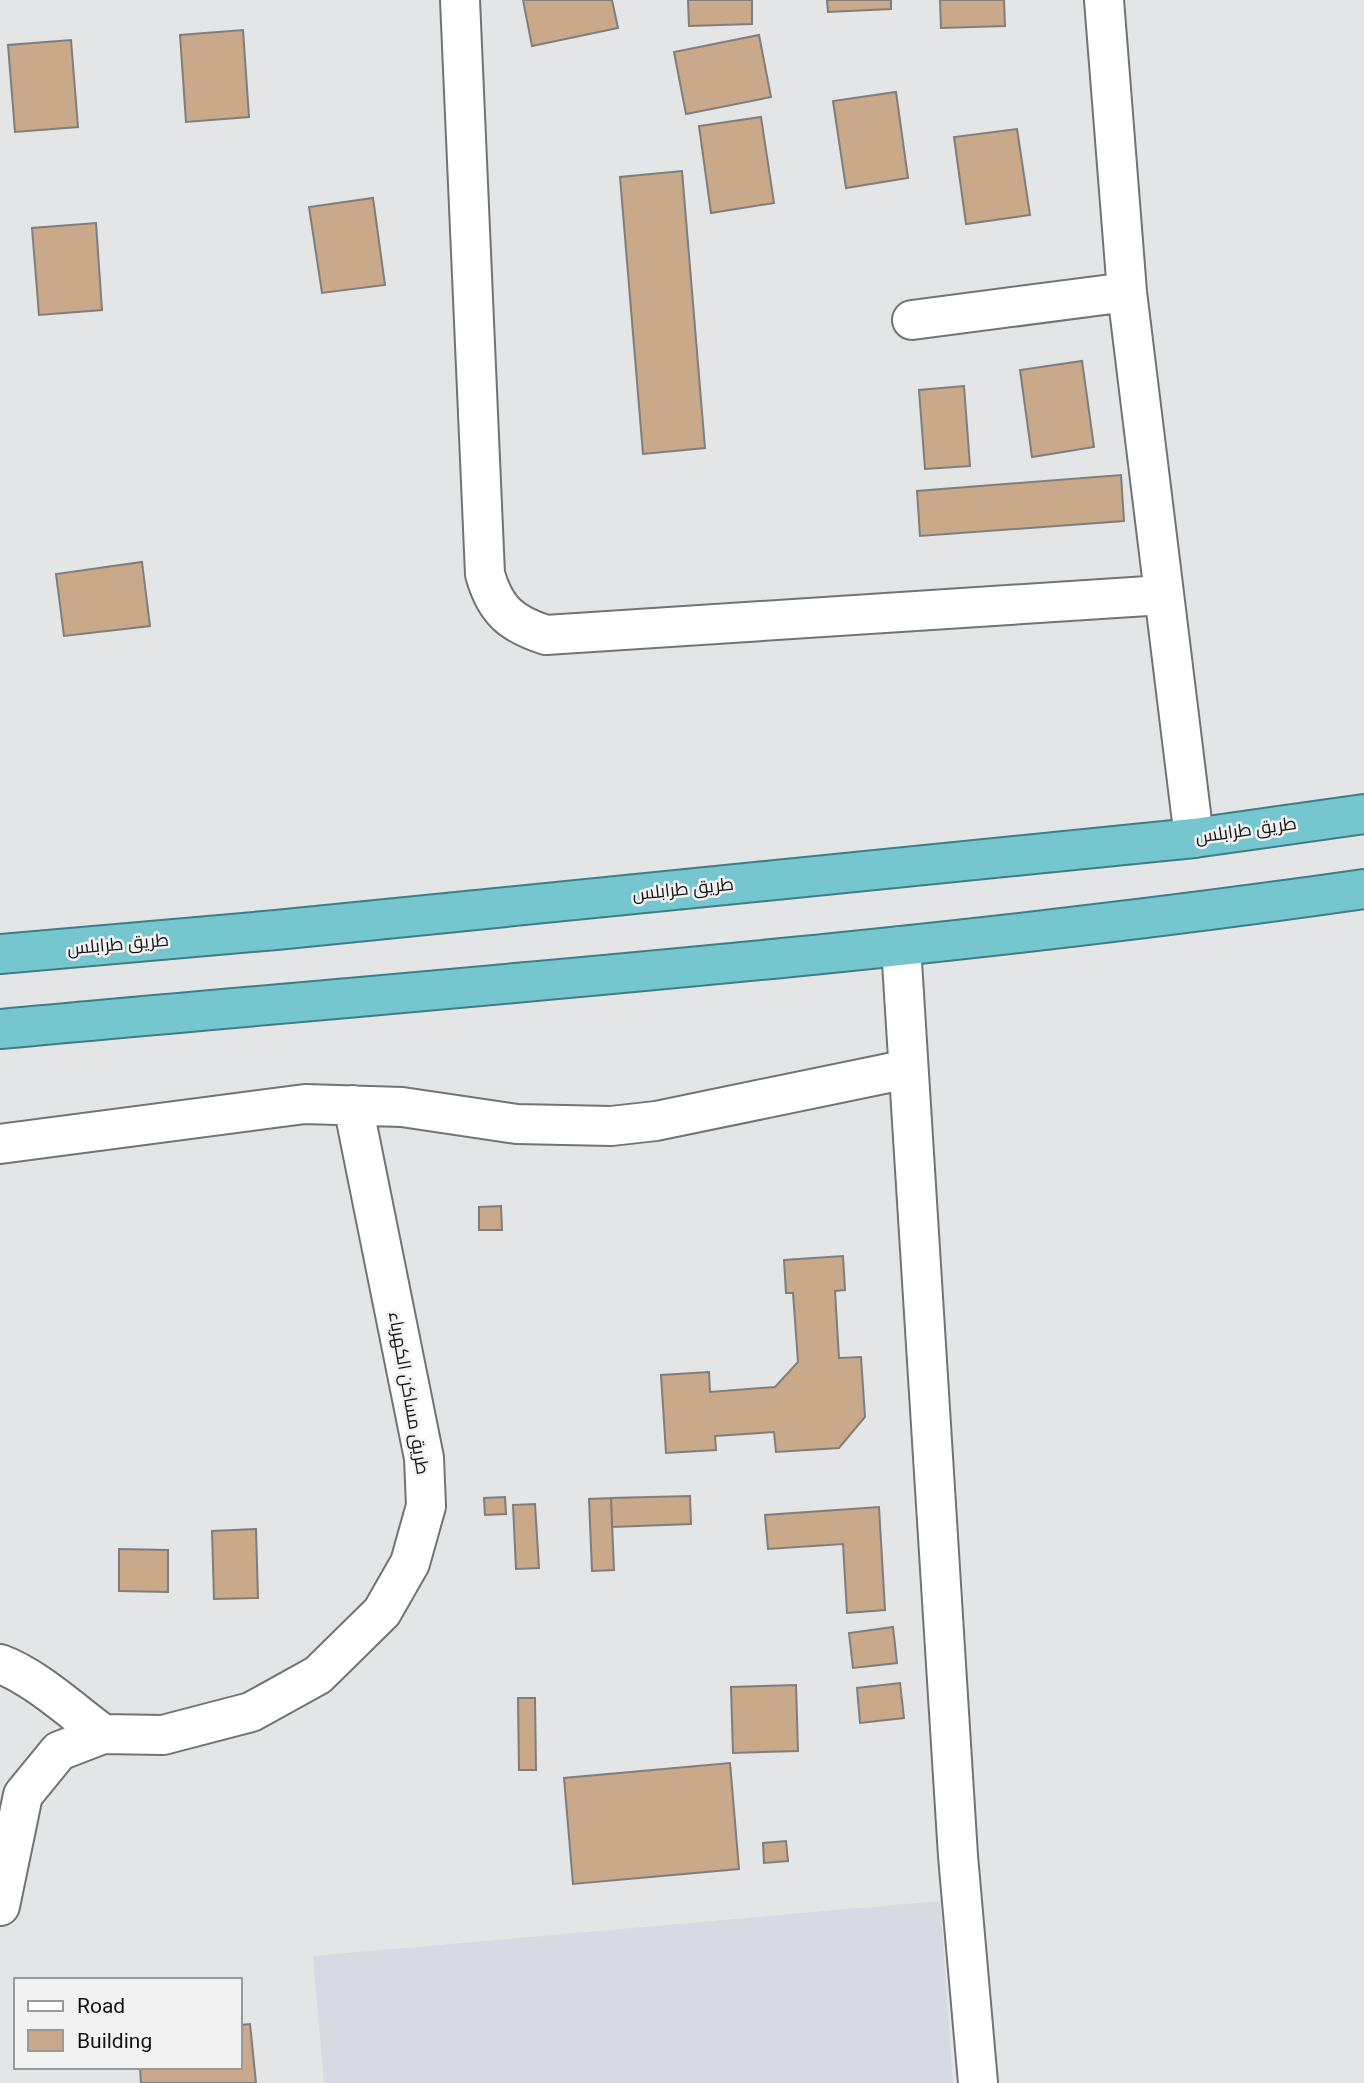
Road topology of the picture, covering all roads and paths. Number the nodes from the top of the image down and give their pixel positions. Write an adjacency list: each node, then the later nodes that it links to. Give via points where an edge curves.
1 (460, 0): 5 (street, via 485,574 509,618 546,635)
2 (1104, 0): 3 (street)
3 (1127, 292): 4 (street); 5 (street)
4 (912, 320)
5 (1163, 595): 7 (street)
6 (1364, 814): 7 (highway, طريق طرابلس)
7 (1194, 838): 10 (highway, طريق طرابلس)
8 (1364, 889): 9 (highway)
9 (901, 946): 11 (highway); 12 (street)
10 (0, 954)
11 (0, 1030)
12 (908, 1069): 13 (street, via 656,1121 611,1126 517,1124 402,1107); 18 (street, via 958,1856)
13 (353, 1105): 14 (street, via 264,1108); 16 (street, طريق مساكن الكهرباء, via 424,1458 426,1506 410,1563 382,1612 318,1675 251,1712 163,1735)
14 (0, 1144)
15 (0, 1664): 16 (street, via 33,1682)
16 (103, 1734): 17 (street, طريق مساكن الكهرباء, via 59,1751 23,1795)
17 (0, 1906)
18 (978, 2083)

